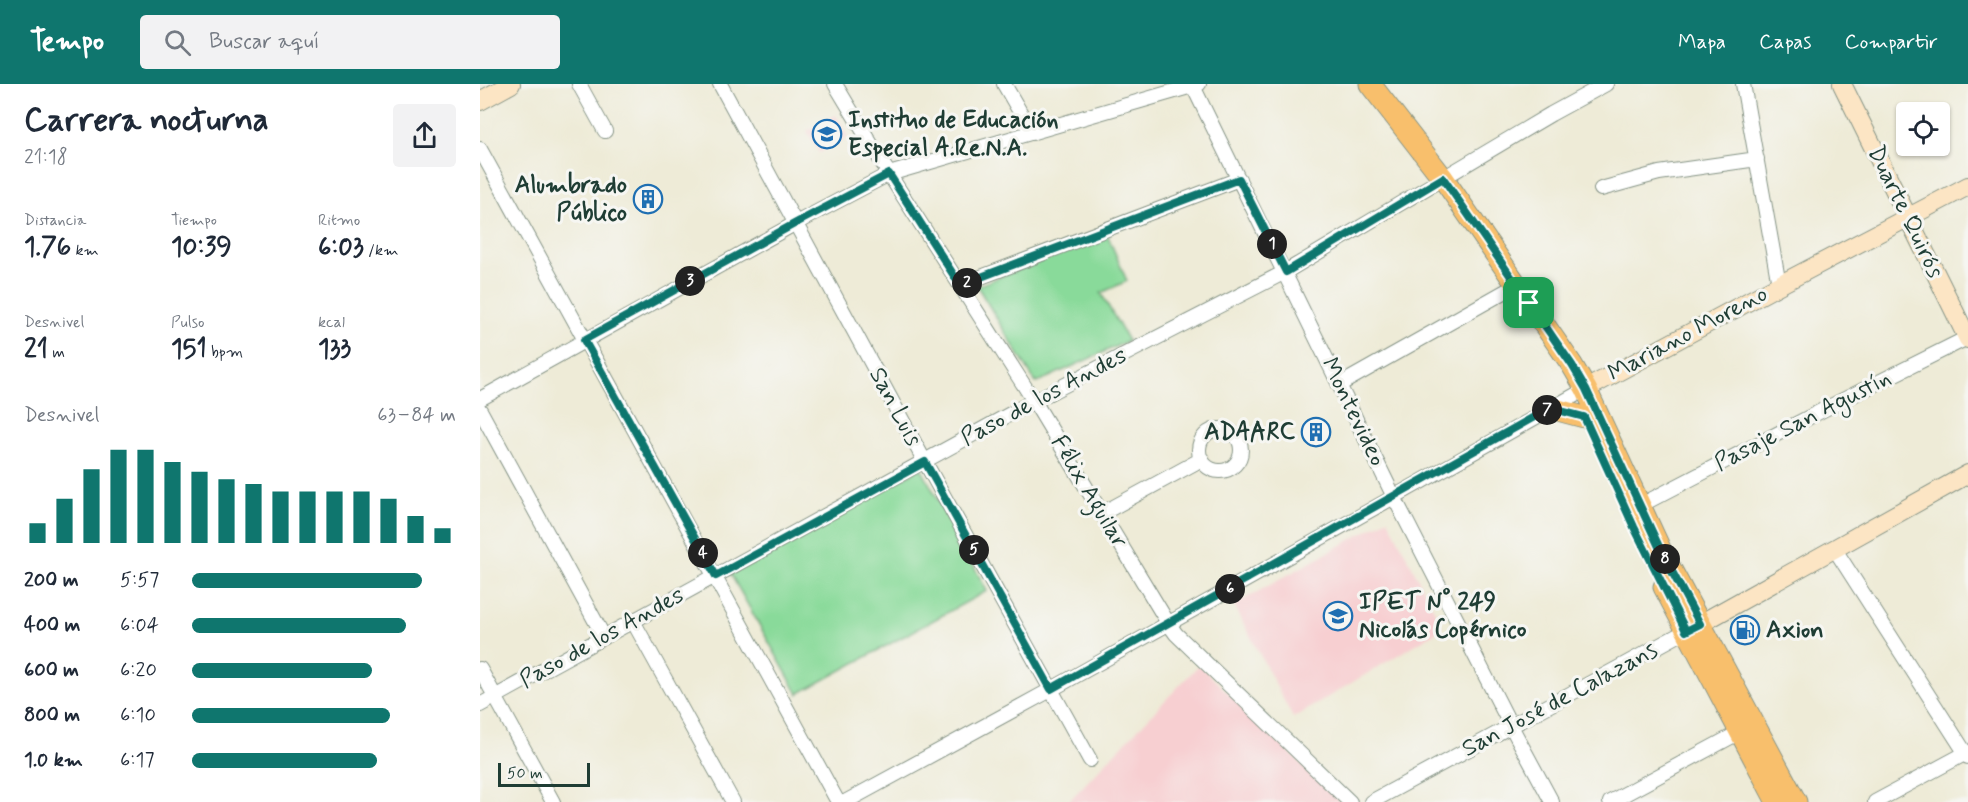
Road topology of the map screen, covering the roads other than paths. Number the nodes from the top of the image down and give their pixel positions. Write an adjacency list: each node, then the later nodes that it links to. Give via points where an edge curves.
1 (511, 84): 12 (street)
2 (579, 84): 13 (street)
3 (720, 84): 23 (street, San Luis)
4 (836, 84): 17 (street, Félix Aguilar)
5 (1004, 84): 14 (street)
6 (1354, 84): 19 (main road)
7 (1370, 84): 19 (main road)
8 (1606, 84): 19 (street, Paso de los Andes)
9 (1743, 84): 16 (street)
10 (1842, 84): 22 (street, Duarte Quirós)
11 (1195, 85): 14 (street); 18 (street, Montevideo)
12 (480, 101)
13 (604, 131)
14 (1032, 133): 17 (street)
15 (480, 149): 29 (street)
16 (1757, 159): 21 (street, via 1659,173); 26 (street)
17 (889, 174): 23 (street); 25 (street, Félix Aguilar)
18 (1239, 179): 24 (street, Montevideo); 25 (street)
19 (1436, 182): 24 (street, Paso de los Andes); 27 (main road); 31 (main road, via 1572,365)
20 (1968, 186): 22 (street, Mariano Moreno)
21 (1601, 189)
22 (1907, 218): 26 (street, Mariano Moreno); 28 (street, Duarte Quirós)
23 (796, 223): 29 (street); 38 (street, San Luis)
24 (1286, 272): 30 (street, Montevideo); 33 (street, Paso de los Andes)
25 (960, 285): 33 (street, Félix Aguilar)
26 (1779, 285): 31 (street, Mariano Moreno)
27 (1506, 291): 30 (street); 31 (main road, via 1561,372)
28 (1968, 339): 41 (street, Pasaje San Agustín)
29 (584, 340): 32 (street); 44 (street)
30 (1339, 385): 40 (street, Montevideo)
31 (1580, 392): 34 (street, Mariano Moreno); 36 (main road); 41 (main road)
32 (480, 399)
33 (1034, 400): 38 (street, Paso de los Andes); 42 (street, Félix Aguilar)
34 (1550, 408): 36 (main road); 40 (street, Mariano Moreno)
35 (480, 410): 48 (street)
36 (1584, 417): 47 (main road, via 1634,527)
37 (1202, 459): 42 (street)
38 (925, 462): 44 (street, Paso de los Andes); 50 (street, San Luis)
39 (1968, 474): 43 (street, San José de Calazans)
40 (1394, 497): 46 (street, Mariano Moreno); 53 (street, Montevideo)
41 (1639, 506): 47 (main road)
42 (1101, 514): 46 (street, Félix Aguilar)
43 (1834, 548): 47 (street, San José de Calazans); 55 (street)
44 (716, 576): 45 (street, Paso de los Andes); 59 (street)
45 (633, 621): 48 (street, Paso de los Andes); 58 (street)
46 (1168, 623): 50 (street, Mariano Moreno); 61 (street, Félix Aguilar)
47 (1693, 628): 53 (street, San José de Calazans); 54 (main road); 66 (main road)
48 (604, 637): 51 (street, Paso de los Andes)
49 (480, 669): 51 (street)
50 (1051, 689): 56 (street, San Luis); 60 (street, Mariano Moreno)
51 (495, 697): 52 (street, Paso de los Andes); 57 (street)
52 (480, 705)
53 (1510, 726): 62 (street, San José de Calazans); 63 (street, Montevideo)
54 (1740, 732): 64 (street); 65 (main road)
55 (1967, 754): 67 (street)
56 (1090, 760)
57 (553, 802)
58 (733, 802)
59 (838, 802)
60 (845, 802)
61 (1350, 802)
62 (1371, 802)
63 (1552, 802)
64 (1610, 802)
65 (1777, 802)
66 (1796, 802)
67 (1875, 802)

